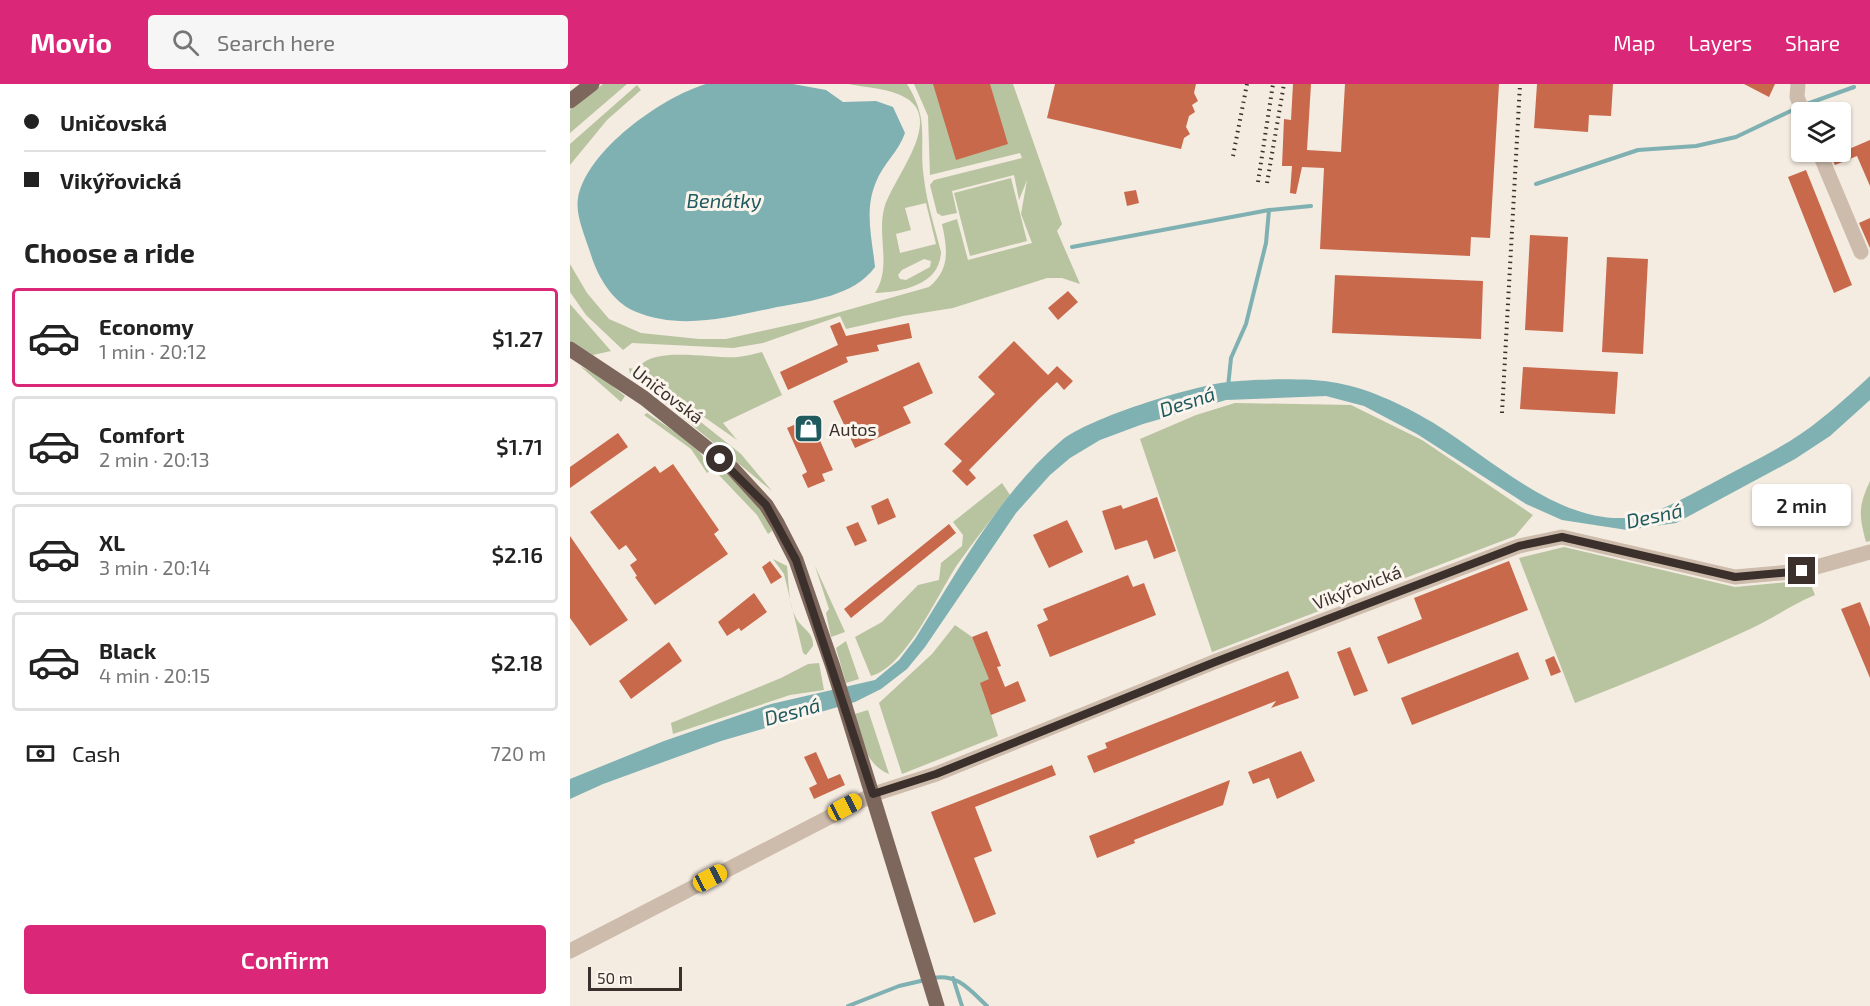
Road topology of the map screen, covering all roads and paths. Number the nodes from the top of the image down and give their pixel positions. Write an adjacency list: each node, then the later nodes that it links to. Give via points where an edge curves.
1 (592, 84): 3 (main road)
2 (1798, 84): 4 (street)
3 (570, 101)
4 (1799, 102)
5 (1823, 162): 6 (street)
6 (1861, 252)
7 (570, 349): 9 (main road, Uničovská, via 644,398 740,476 766,505 796,560)
8 (1870, 552): 9 (street, Vikýřovická, via 1802,571 1735,577 1562,537 1519,546 936,774)
9 (873, 794): 10 (street, Vikýřovická); 11 (main road, Uničovská)
10 (570, 951)
11 (935, 999)

